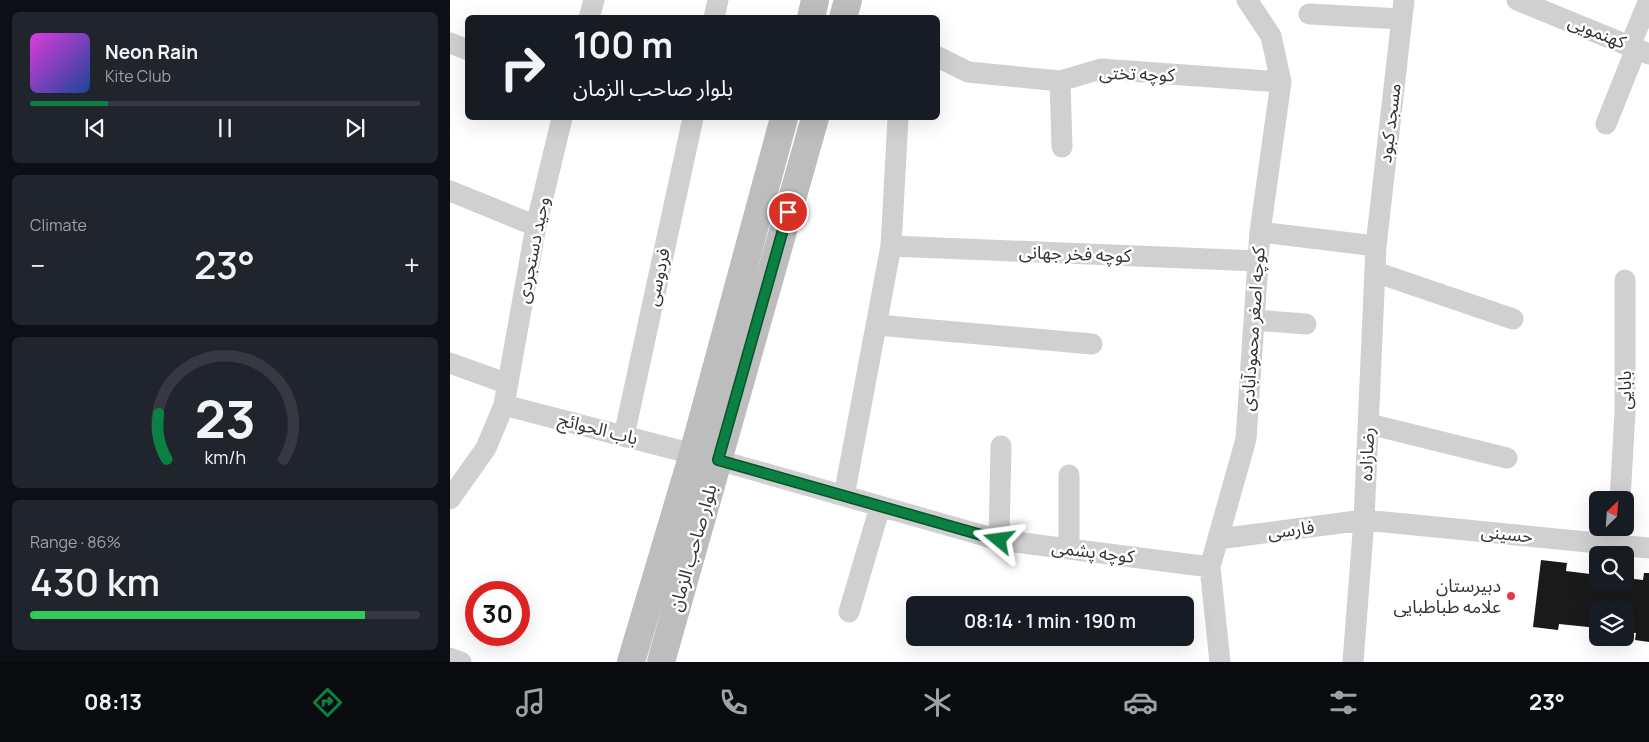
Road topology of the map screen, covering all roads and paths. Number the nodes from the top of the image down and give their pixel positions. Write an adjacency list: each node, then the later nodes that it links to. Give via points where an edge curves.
1 (594, 0): 9 (street)
2 (718, 0): 10 (street)
3 (816, 0): 11 (main road)
4 (1247, 0): 17 (street, کوچه اصغر محمودآبادی, via 1271,36)
5 (1518, 0): 14 (street, کهنمویی)
6 (1649, 0): 14 (street)
7 (1403, 9): 8 (street); 29 (street, مسجد کبود)
8 (1309, 14)
9 (590, 15)
10 (715, 15)
11 (812, 15)
12 (450, 42): 13 (street)
13 (465, 49)
14 (1638, 49): 23 (street)
15 (940, 58): 16 (street, کوچه تختی, via 968,72)
16 (1060, 82): 17 (street, کوچه تختی, via 1101,70); 24 (street)
17 (1281, 82): 27 (street, کوچه اصغر محمودآبادی)
18 (562, 120): 26 (street, وحید دستجردی)
19 (693, 120): 42 (street, فردوسی)
20 (784, 120): 44 (main road, بلوار صاحب الزمان)
21 (814, 120): 44 (main road, بلوار صاحب الزمان)
22 (898, 120): 28 (street)
23 (1606, 124)
24 (1062, 147)
25 (450, 191): 26 (street)
26 (536, 226): 39 (street, وحید دستجردی)
27 (1260, 232): 29 (street); 30 (street, کوچه اصغر محمودآبادی)
28 (891, 246): 30 (street, کوچه فخر جهانی); 36 (street)
29 (1376, 246): 31 (street, رضازاده)
30 (1258, 261): 34 (street, کوچه اصغر محمودآبادی)
31 (1375, 272): 33 (street); 41 (street, رضازاده)
32 (1625, 280): 47 (street, بابایی, via 1625,412)
33 (1513, 319)
34 (1254, 320): 35 (street); 54 (street, کوچه اصغر محمودآبادی, via 1246,439)
35 (1306, 324)
36 (877, 325): 37 (street); 48 (street)
37 (1092, 344)
38 (450, 363): 39 (street)
39 (508, 384): 40 (street, وحید دستجردی)
40 (504, 405): 42 (street, باب الحوائج); 49 (street, via 486,448)
41 (1368, 424): 45 (street); 51 (street, رضازاده)
42 (624, 436): 44 (street, باب الحوائج)
43 (1001, 446): 55 (street)
44 (705, 457): 48 (street, کوچه پشمی); 62 (main road, بلوار صاحب الزمان); 63 (main road, بلوار صاحب الزمان)
45 (1507, 458)
46 (1069, 475): 57 (street)
47 (1621, 491)
48 (844, 496): 50 (street, کوچه پشمی)
49 (450, 499)
50 (880, 506): 55 (street, کوچه پشمی); 59 (street)
51 (1364, 520): 52 (street, حسینی); 54 (street, فارسی); 65 (street, رضازاده)
52 (1589, 534)
53 (1619, 536): 56 (street, حسینی)
54 (1218, 539): 58 (street, کوچه اصغر محمودآبادی)
55 (999, 540): 57 (street, کوچه پشمی)
56 (1649, 548)
57 (1069, 549): 58 (street, کوچه پشمی)
58 (1210, 567): 64 (street, کوچه اصغر محمودآبادی)
59 (848, 612)
60 (450, 658): 61 (street)
61 (461, 662)
62 (631, 662)
63 (661, 662)
64 (1220, 662)
65 (1353, 662)

